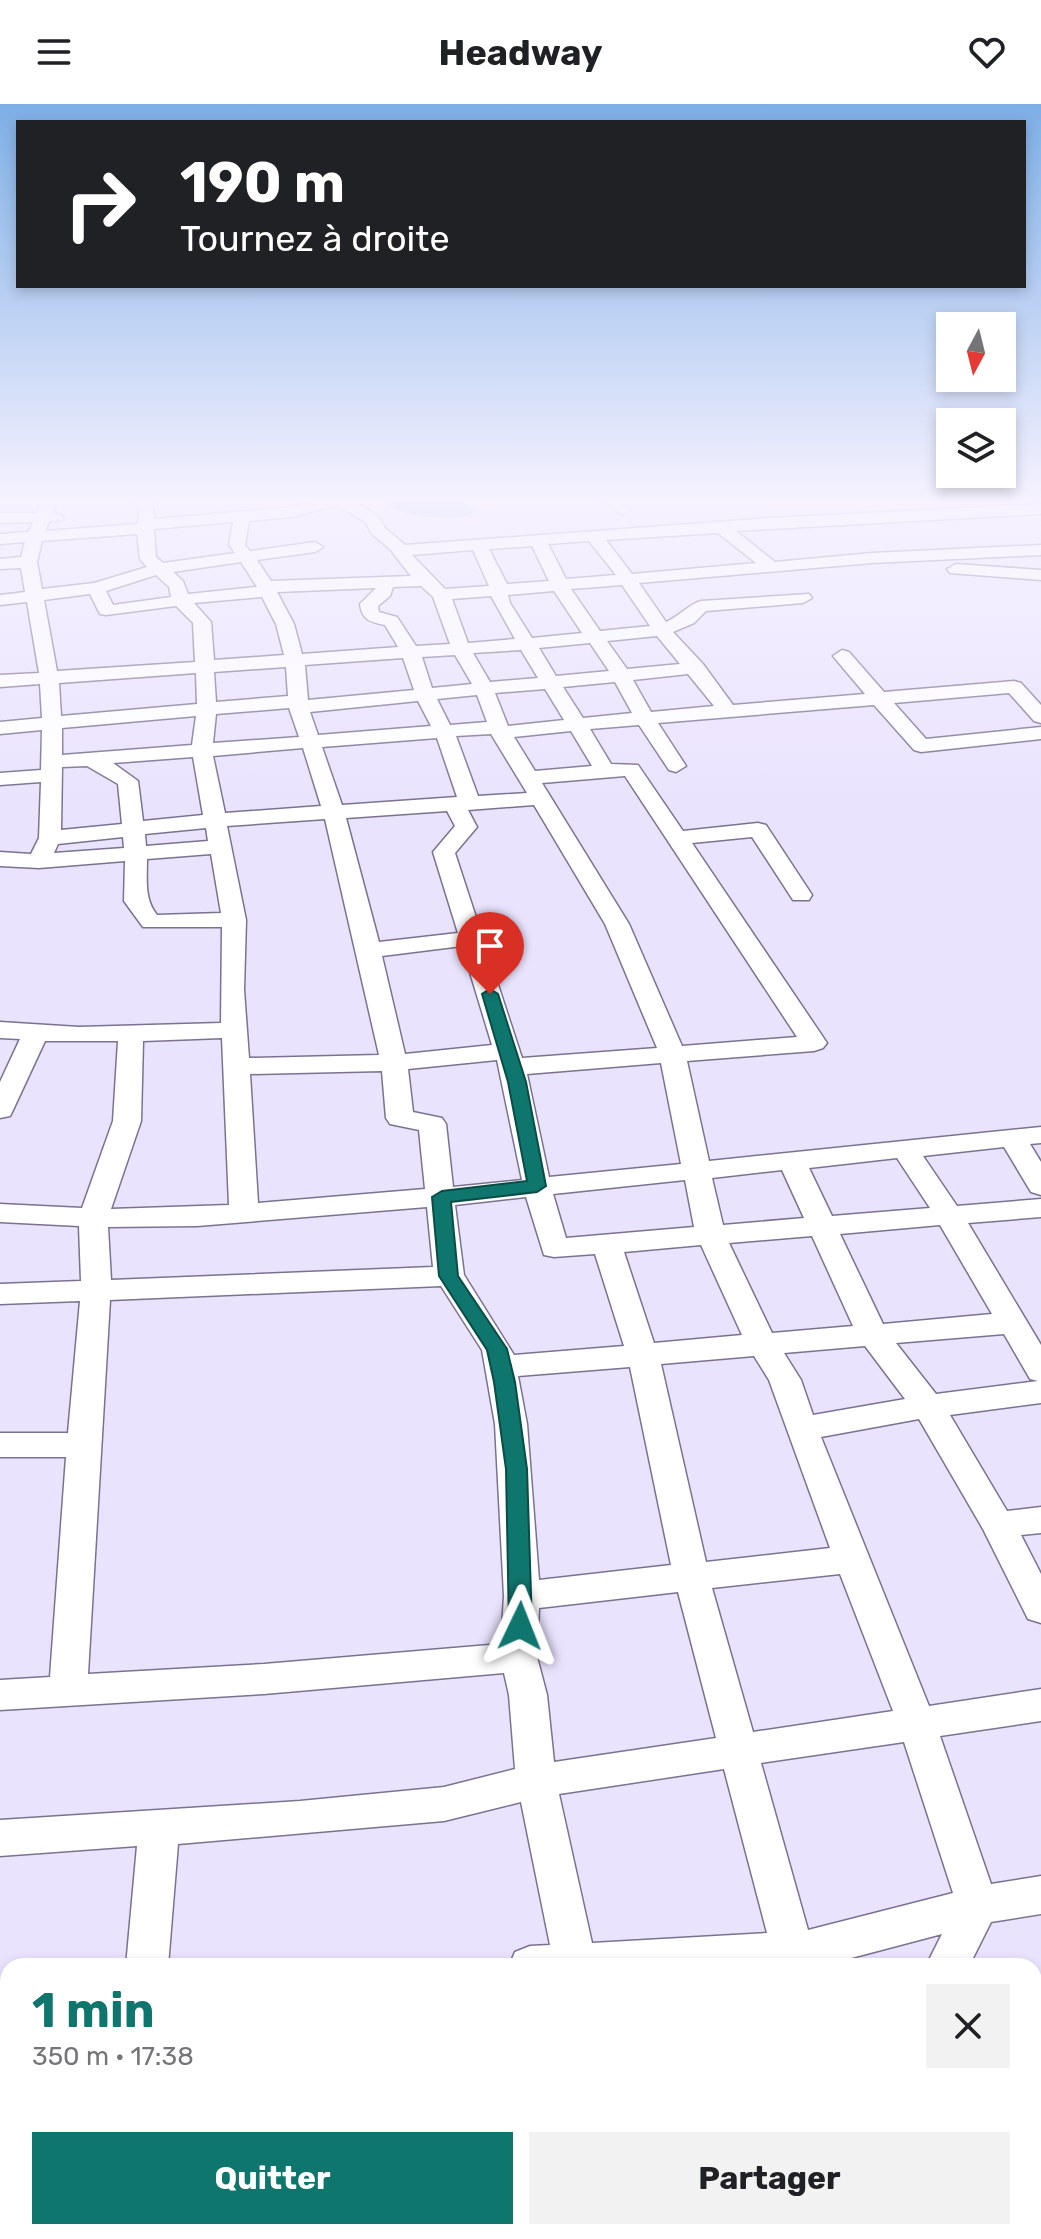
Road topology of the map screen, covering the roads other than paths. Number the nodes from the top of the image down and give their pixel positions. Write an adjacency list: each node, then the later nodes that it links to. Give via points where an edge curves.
1 (34, 599): 24 (street)
2 (102, 599): 12 (street, via 109,611)
3 (188, 599): 12 (street)
4 (271, 599): 20 (street, via 285,624)
5 (376, 599): 18 (street, via 369,604 370,614 391,621)
6 (443, 599): 17 (street)
7 (501, 599): 16 (street)
8 (569, 599): 15 (street)
9 (641, 599): 14 (street)
10 (696, 599): 13 (street)
11 (795, 599): 13 (street)
12 (181, 601): 21 (street, via 202,622)
13 (701, 606): 14 (street, via 688,619)
14 (662, 630): 15 (street); 22 (street)
15 (596, 637): 16 (street); 23 (street)
16 (527, 644): 17 (street); 26 (street)
17 (461, 649): 18 (street); 27 (street)
18 (411, 653): 20 (street); 28 (street)
19 (842, 656): 29 (street)
20 (295, 662): 21 (street); 30 (street)
21 (206, 666): 24 (street); 31 (street)
22 (696, 668): 23 (street); 32 (street)
23 (622, 676): 26 (street); 33 (street)
24 (49, 677): 25 (street); 35 (street)
25 (0, 681)
26 (552, 683): 27 (street); 36 (street)
27 (484, 689): 28 (street); 38 (street)
28 (425, 695): 30 (street); 39 (street)
29 (875, 697): 32 (street); 34 (street, via 1014,687); 40 (street, via 921,746)
30 (298, 704): 31 (street); 41 (street)
31 (207, 707): 35 (street); 42 (street)
32 (727, 710): 33 (street)
33 (644, 717): 36 (street); 44 (street)
34 (1041, 717)
35 (52, 723): 37 (street); 45 (street)
36 (577, 724): 38 (street); 46 (street)
37 (0, 728)
38 (500, 730): 39 (street); 48 (street)
39 (443, 732): 41 (street); 49 (street, via 468,797)
40 (1041, 733)
41 (309, 743): 42 (street); 50 (street)
42 (202, 750): 43 (street); 51 (street)
43 (92, 760): 45 (street); 52 (street, via 128,781)
44 (676, 766)
45 (53, 768): 47 (street); 53 (street)
46 (605, 771): 48 (street); 54 (street, via 631,769)
47 (0, 779)
48 (534, 788): 49 (street); 67 (street, via 617,924)
49 (460, 804): 50 (street); 61 (street, via 466,827 444,852)
50 (333, 810): 51 (street); 62 (street)
51 (217, 820): 52 (street); 55 (street)
52 (134, 829): 53 (street); 56 (street)
53 (50, 838): 58 (street)
54 (679, 838): 59 (street, via 758,830); 67 (street, via 814,1043)
55 (221, 847): 56 (street); 60 (street)
56 (136, 854): 58 (street); 60 (street, via 136,901 151,922)
57 (0, 859): 58 (street)
58 (39, 861)
59 (801, 895)
60 (234, 920): 64 (street)
61 (473, 938): 62 (street); 68 (street)
62 (369, 950): 69 (street)
63 (0, 1030): 65 (street)
64 (235, 1030): 66 (street); 70 (street)
65 (36, 1033): 66 (street); 71 (street)
66 (131, 1033): 84 (street, via 127,1121)
67 (673, 1056): 68 (street); 76 (street)
68 (509, 1059): 69 (street); 77 (street)
69 (394, 1063): 70 (street); 79 (street, via 400,1118 432,1124)
70 (236, 1066): 81 (street)
71 (0, 1110)
72 (1041, 1135): 73 (street)
73 (1012, 1137): 74 (street); 78 (street)
74 (904, 1148): 75 (street); 83 (street)
75 (791, 1159): 76 (street); 85 (street)
76 (697, 1169): 77 (street); 86 (street)
77 (537, 1186): 79 (street); 87 (street, via 554,1248)
78 (1041, 1186)
79 (442, 1197): 81 (street); 88 (street)
80 (1041, 1208): 83 (street)
81 (244, 1212): 84 (street)
82 (0, 1213): 84 (street)
83 (948, 1214): 85 (street); 91 (street)
84 (93, 1218): 89 (street)
85 (820, 1225): 86 (street); 92 (street)
86 (710, 1234): 87 (street); 93 (street)
87 (607, 1244): 94 (street)
88 (449, 1276): 89 (street); 96 (street, via 497,1349)
89 (96, 1290): 90 (street); 101 (street)
90 (0, 1294)
91 (1011, 1323): 92 (street); 95 (street)
92 (872, 1334): 93 (street); 98 (street)
93 (763, 1344): 94 (street); 99 (street, via 785,1380)
94 (642, 1353): 96 (street); 105 (street)
95 (1037, 1358)
96 (501, 1367): 106 (street, via 517,1469)
97 (1041, 1392): 98 (street)
98 (928, 1406): 99 (street); 103 (street)
99 (801, 1429): 104 (street)
100 (0, 1445): 101 (street)
101 (83, 1445): 109 (street)
102 (1041, 1520): 103 (street)
103 (998, 1525): 107 (street)
104 (852, 1559): 105 (street); 112 (street)
105 (691, 1575): 106 (street); 113 (street)
106 (522, 1596): 108 (street)
107 (1041, 1609)
108 (519, 1657): 109 (street); 114 (street)
109 (68, 1691): 110 (street)
110 (0, 1695)
111 (1041, 1705): 112 (street)
112 (917, 1724): 113 (street); 118 (street)
113 (738, 1751): 114 (street); 119 (street)
114 (536, 1781): 115 (street, via 444,1804); 121 (street)
115 (159, 1828): 116 (street); 120 (street)
116 (0, 1838)
117 (1041, 1895): 118 (street)
118 (978, 1905): 119 (street); 123 (street)
119 (805, 1956): 122 (street)
120 (148, 1958)
121 (574, 1958)
122 (748, 1958)
123 (951, 1958)

